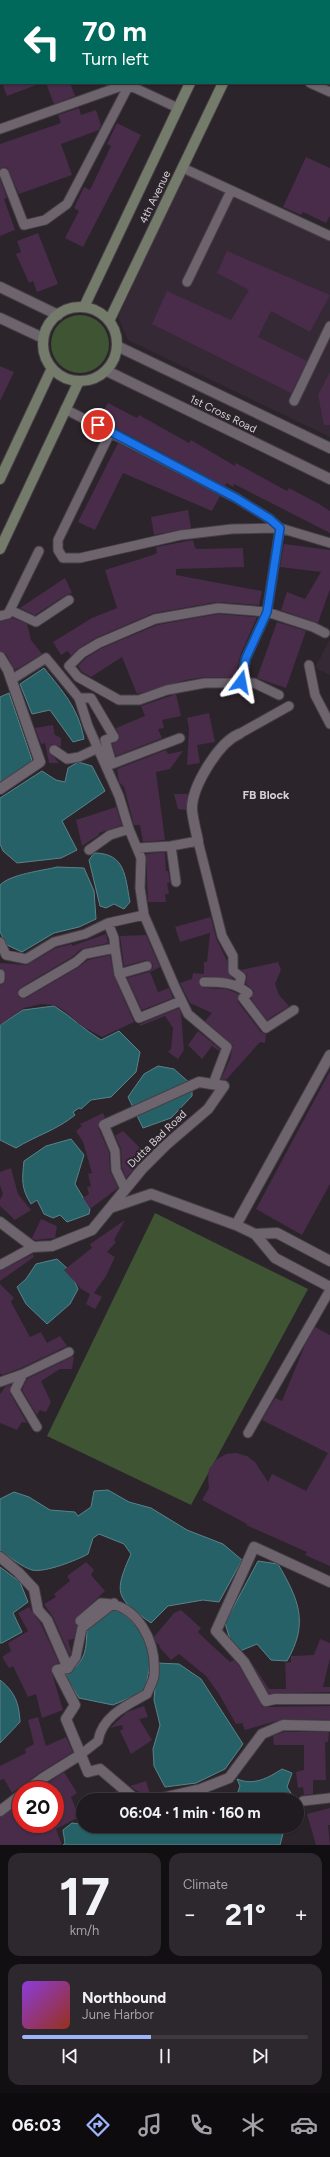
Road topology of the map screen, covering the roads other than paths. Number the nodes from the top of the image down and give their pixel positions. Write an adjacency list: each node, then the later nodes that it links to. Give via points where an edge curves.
1 (126, 84): 6 (lane); 7 (lane); 9 (lane, via 67,204 45,220 24,225)
2 (190, 84): 6 (main road, 4th Avenue)
3 (223, 84): 8 (main road, 4th Avenue)
4 (312, 84): 5 (lane)
5 (330, 92)
6 (178, 108): 14 (main road, 4th Avenue)
7 (0, 129)
8 (183, 168): 10 (lane); 17 (main road, 4th Avenue)
9 (4, 173)
10 (231, 191): 11 (lane); 12 (lane)
11 (330, 236)
12 (187, 282)
13 (0, 287): 15 (street)
14 (84, 307): 15 (main road, via 64,310); 17 (main road, via 102,314)
15 (58, 315): 19 (main road, via 47,327)
16 (0, 318): 19 (street)
17 (109, 321): 20 (main road, via 117,336)
18 (330, 326): 24 (lane)
19 (44, 338): 21 (main road, via 43,352)
20 (117, 346): 22 (main road, via 114,361); 27 (street)
21 (52, 368): 23 (main road, via 57,374); 28 (main road)
22 (106, 371): 23 (main road, via 97,378); 29 (street, 1st Cross Road)
23 (78, 381): 25 (main road)
24 (294, 400)
25 (66, 409): 26 (lane); 32 (main road)
26 (110, 431): 30 (lane, via 236,498); 30 (lane, via 58,540 58,550 63,558 80,558 181,535 232,529)
27 (330, 448)
28 (0, 479)
29 (330, 479)
30 (280, 528): 31 (lane); 36 (lane)
31 (330, 543)
32 (0, 549)
33 (39, 551): 35 (lane)
34 (69, 600): 35 (lane, via 36,622)
35 (10, 610): 37 (lane, via 8,614)
36 (267, 612): 38 (lane, via 313,626); 42 (lane, via 246,658); 42 (lane, via 218,608 155,619 99,643 82,653 69,666 78,677 119,700 139,700 167,690 205,682)
37 (0, 616)
38 (326, 633)
39 (0, 657): 41 (street)
40 (309, 665): 46 (lane, via 315,695)
41 (12, 680): 44 (lane, via 46,658); 51 (street, via 40,762)
42 (241, 682): 43 (lane, via 254,683)
43 (279, 695)
44 (79, 698): 48 (lane, via 91,698 114,736 104,740 112,764); 49 (lane)
45 (289, 706): 47 (lane)
46 (330, 724)
47 (239, 734): 53 (street, via 232,737 212,760 198,786 192,809)
48 (180, 738)
49 (98, 748): 50 (lane, via 79,757 67,759); 52 (lane, via 119,796)
50 (54, 750)
51 (0, 789)
52 (129, 829): 55 (lane); 56 (lane, via 110,835)
53 (198, 841): 54 (lane); 68 (lane, via 222,936 233,956 233,972 241,977)
54 (171, 846): 55 (lane); 57 (lane)
55 (138, 848): 58 (lane, via 141,858 140,888)
56 (89, 850)
57 (176, 882)
58 (144, 915): 59 (lane); 70 (lane)
59 (108, 923): 61 (lane); 62 (lane, via 85,934 54,942 26,959)
60 (0, 942): 62 (lane)
61 (115, 948): 65 (lane); 69 (lane, via 85,954)
62 (3, 958)
63 (147, 966): 65 (lane)
64 (0, 974): 66 (lane)
65 (119, 974): 70 (lane, via 139,1018)
66 (0, 978)
67 (204, 982): 68 (lane)
68 (239, 986): 71 (lane, via 248,993 243,998 266,1028)
69 (24, 993)
70 (181, 1000): 73 (lane, via 188,1014 227,1047)
71 (294, 1010)
72 (330, 1055): 78 (street)
73 (213, 1084): 74 (street, Dutta Bad Road, via 198,1082); 75 (street, Dutta Bad Road, via 224,1086 208,1109 166,1145)
74 (104, 1125): 75 (lane, via 115,1150 116,1170)
75 (125, 1189): 76 (street, Dutta Bad Road)
76 (109, 1208): 78 (street, via 151,1194); 80 (street, Dutta Bad Road, via 92,1230 52,1246)
77 (0, 1222): 80 (street)
78 (236, 1225): 79 (street)
79 (255, 1234): 81 (street, via 277,1232); 83 (street, via 275,1258)
80 (33, 1246): 82 (lane)
81 (330, 1261)
82 (0, 1265)
83 (330, 1287)
84 (330, 1290): 89 (lane)
85 (69, 1352): 86 (lane)
86 (22, 1374): 87 (lane); 88 (lane, via 15,1390)
87 (0, 1382)
88 (37, 1427)
89 (248, 1433)
90 (0, 1557): 94 (street, via 34,1589 38,1610 48,1620)
91 (330, 1582): 95 (street, via 254,1547 216,1631 244,1662 266,1701)
92 (114, 1603): 93 (lane, via 101,1603); 94 (lane, via 82,1628 76,1657); 97 (lane, via 136,1617 146,1632 153,1652 154,1677 147,1694 116,1711 100,1732 98,1741)
93 (80, 1621)
94 (68, 1668): 97 (street, via 57,1670 76,1705 66,1718)
95 (330, 1699)
96 (330, 1726): 100 (street, via 283,1725 262,1734 229,1778)
97 (80, 1755): 98 (street); 99 (street, via 88,1772 100,1769)
98 (39, 1781)
99 (128, 1793)
100 (187, 1793)
101 (330, 1798): 102 (lane)
102 (304, 1801)
103 (12, 1802): 104 (street)
104 (0, 1811)

